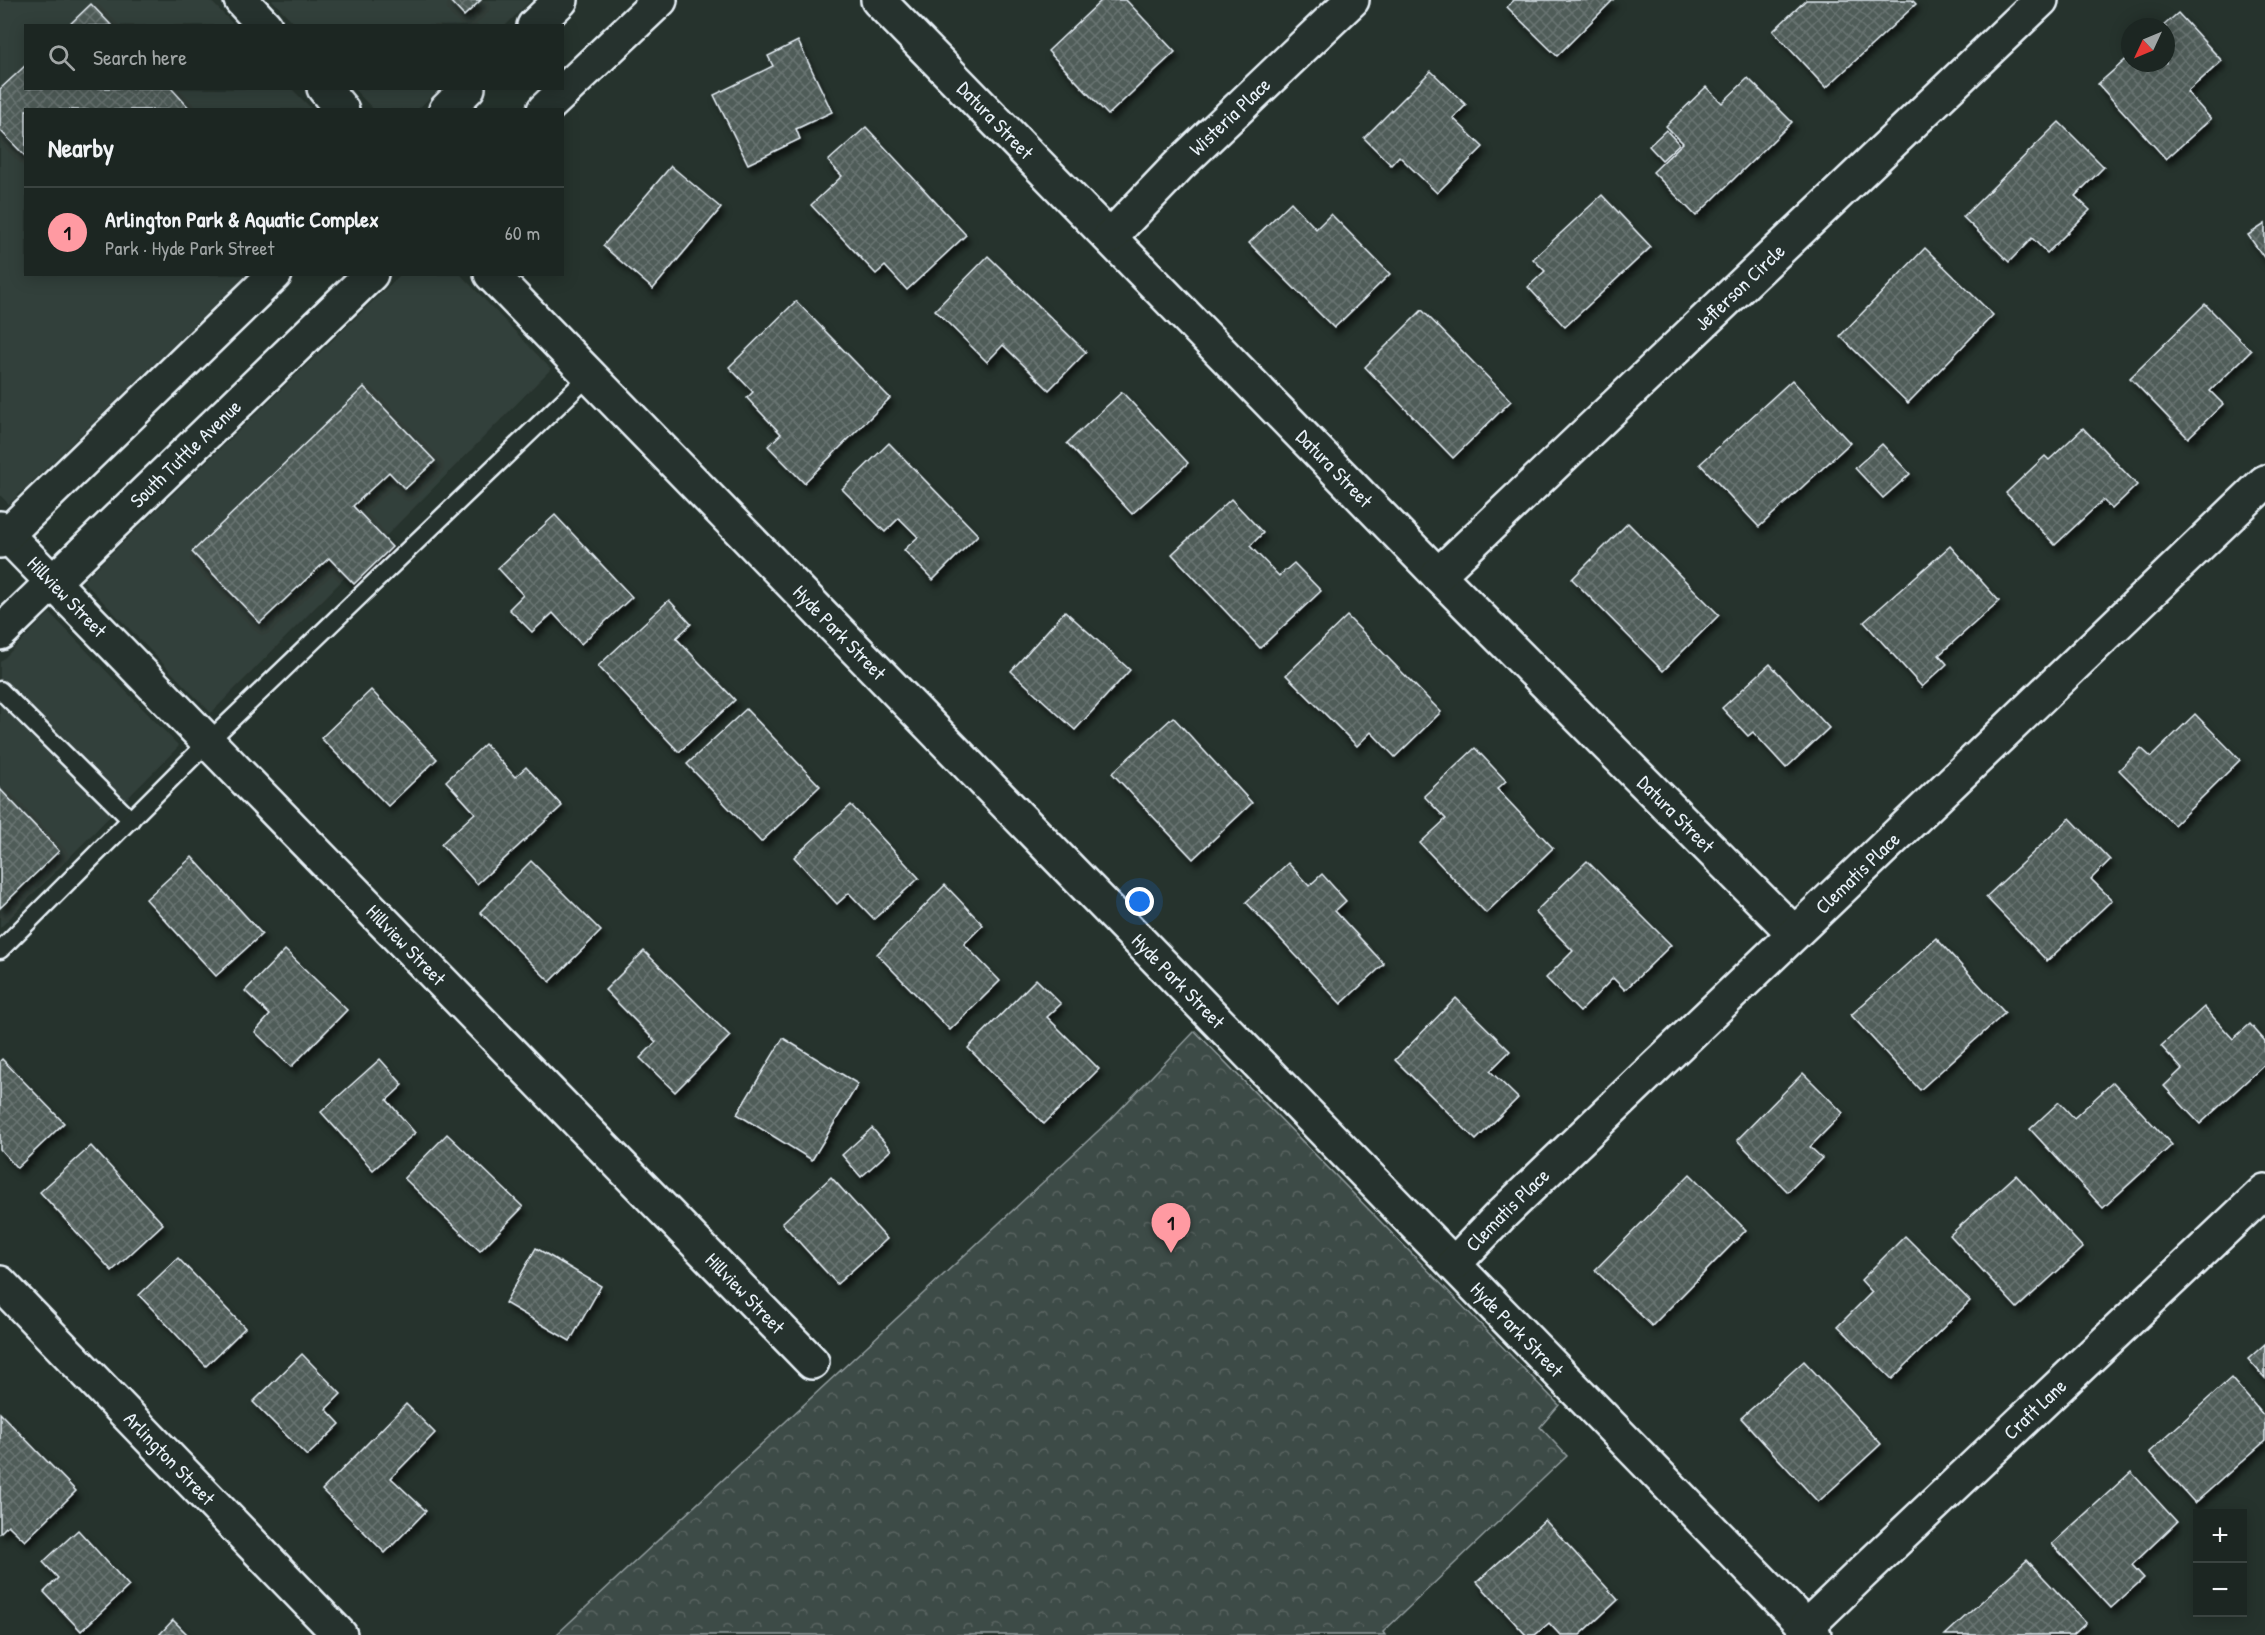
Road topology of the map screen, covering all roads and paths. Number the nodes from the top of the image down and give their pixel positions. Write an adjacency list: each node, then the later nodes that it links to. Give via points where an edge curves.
1 (241, 0): 7 (street)
2 (561, 0): 8 (street)
3 (660, 0): 13 (street)
4 (878, 0): 14 (street, Datura Street)
5 (1352, 0): 14 (street, Wisteria Place, via 1178,165)
6 (2041, 0): 21 (street, Jefferson Circle)
7 (263, 24)
8 (536, 24)
9 (326, 90): 11 (street)
10 (466, 90): 12 (street)
11 (340, 108)
12 (448, 108)
13 (546, 108)
14 (1110, 237): 21 (street, Datura Street)
15 (273, 276): 20 (street)
16 (369, 276): 22 (street, South Tuttle Avenue)
17 (493, 276): 18 (street, Hyde Park Street)
18 (589, 376): 25 (lane); 30 (street, Hyde Park Street)
19 (2265, 482): 27 (street, Clematis Place)
20 (2, 535): 22 (street, Hillview Street)
21 (1438, 575): 27 (street, Datura Street)
22 (53, 583): 23 (street, South Tuttle Avenue); 25 (street, Hillview Street)
23 (0, 633)
24 (0, 690): 26 (lane)
25 (208, 742): 26 (lane); 32 (street, Hillview Street)
26 (131, 820): 28 (lane)
27 (1794, 933): 30 (street, Clematis Place)
28 (0, 950)
29 (2265, 1191): 33 (street, Craft Lane, via 1862,1573)
30 (1454, 1264): 33 (street, Hyde Park Street)
31 (0, 1283): 34 (street, Arlington Street)
32 (812, 1362)
33 (1810, 1631)
34 (340, 1635)

